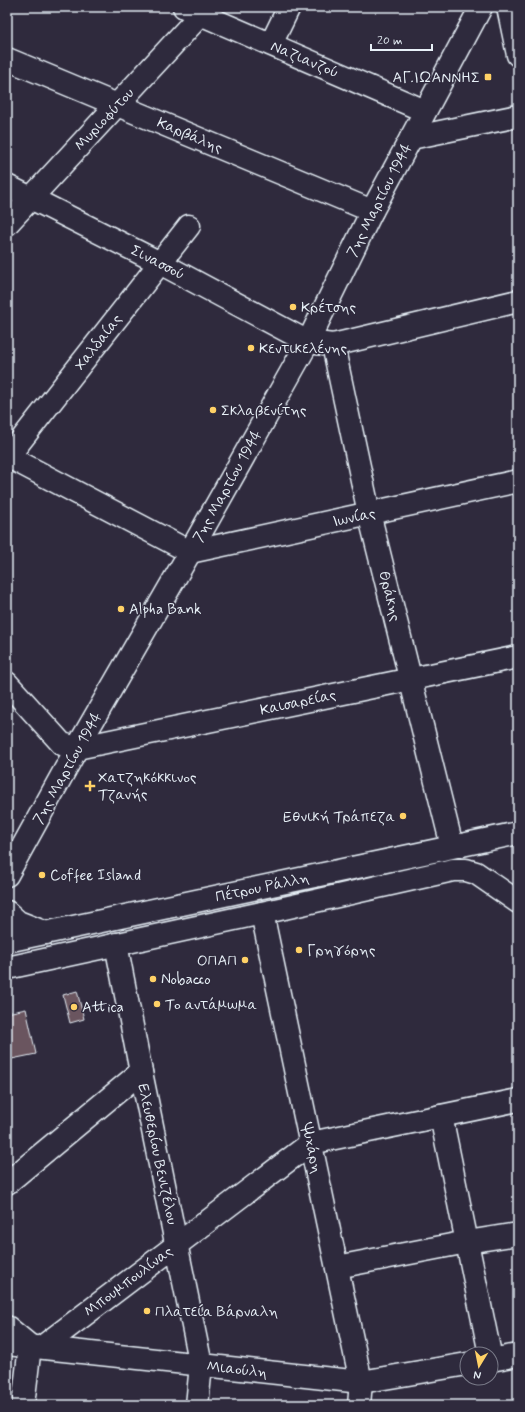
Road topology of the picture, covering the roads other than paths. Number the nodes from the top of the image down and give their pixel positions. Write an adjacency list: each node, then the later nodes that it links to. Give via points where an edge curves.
1 (289, 7): 5 (street)
2 (481, 7): 9 (street, 7ης Μαρτίου 1944)
3 (508, 7): 6 (street)
4 (192, 11): 5 (street, Ναζιανζού); 8 (street, Μυριοφύτου)
5 (271, 44): 9 (street, Ναζιανζού)
6 (518, 55)
7 (7, 59): 8 (street, Καρβάλης)
8 (118, 105): 13 (street, Μυριοφύτου); 14 (street, Καρβάλης)
9 (425, 111): 11 (street, 7ης Μαρτίου 1944)
10 (518, 116): 11 (street)
11 (411, 138): 14 (street, 7ης Μαρτίου 1944)
12 (7, 186): 13 (street, Σινασσού)
13 (31, 198): 15 (street, Μυριοφύτου); 17 (street, Σινασσού)
14 (372, 211): 19 (street, 7ης Μαρτίου 1944)
15 (7, 224)
16 (189, 226): 17 (street, Χαλδαίας)
17 (160, 263): 19 (street, Σινασσού); 21 (street, Χαλδαίας)
18 (518, 301): 20 (street)
19 (308, 342): 20 (street); 24 (street, 7ης Μαρτίου 1944)
20 (333, 345): 23 (street, Θράκης)
21 (7, 457): 24 (street)
22 (518, 481): 23 (street, Ιωνίας)
23 (369, 513): 24 (street, Ιωνίας); 26 (street, Θράκης)
24 (190, 552): 28 (street, 7ης Μαρτίου 1944)
25 (518, 656): 26 (street, Καισαρείας)
26 (411, 679): 28 (street, Καισαρείας); 30 (street, Θράκης)
27 (7, 683): 28 (street, via 62,744)
28 (77, 748): 31 (street, 7ης Μαρτίου 1944)
29 (518, 832): 30 (street, Πέτρου Ράλλη)
30 (452, 846): 35 (street, Πέτρου Ράλλη)
31 (7, 875)
32 (518, 902): 34 (street, Πέτρου Ράλλη, via 476,873 453,870)
33 (7, 912): 35 (street, via 18,922)
34 (262, 913): 37 (street, Πέτρου Ράλλη); 42 (street, Ψυχάρη)
35 (46, 933): 36 (street, Πέτρου Ράλλη)
36 (7, 941)
37 (116, 944): 38 (street, Πέτρου Ράλλη); 39 (street, Ελευθερίου Βενιζέλου)
38 (7, 968)
39 (141, 1072): 43 (street); 46 (street, Ελευθερίου Βενιζέλου)
40 (518, 1100): 41 (street)
41 (441, 1116): 42 (street); 45 (street)
42 (311, 1143): 46 (street, Μπουμπουλίνας); 47 (street, Ψυχάρη)
43 (7, 1184)
44 (518, 1234): 45 (street)
45 (467, 1242): 47 (street); 50 (street)
46 (177, 1244): 51 (street, Μπουμπουλίνας); 54 (street, Ελευθερίου Βενιζέλου)
47 (337, 1267): 56 (street, Ψυχάρη)
48 (7, 1327): 51 (street)
49 (7, 1344): 51 (street, Μιαούλη)
50 (489, 1346)
51 (36, 1347): 54 (street, Μιαούλη); 57 (street)
52 (518, 1355): 53 (street)
53 (499, 1357)
54 (201, 1365): 56 (street, Μιαούλη); 58 (street, Ελευθερίου Βενιζέλου)
55 (459, 1365): 56 (street, Μιαούλη)
56 (361, 1382): 59 (street, Ψυχάρη)
57 (23, 1405)
58 (196, 1405)
59 (359, 1405)

